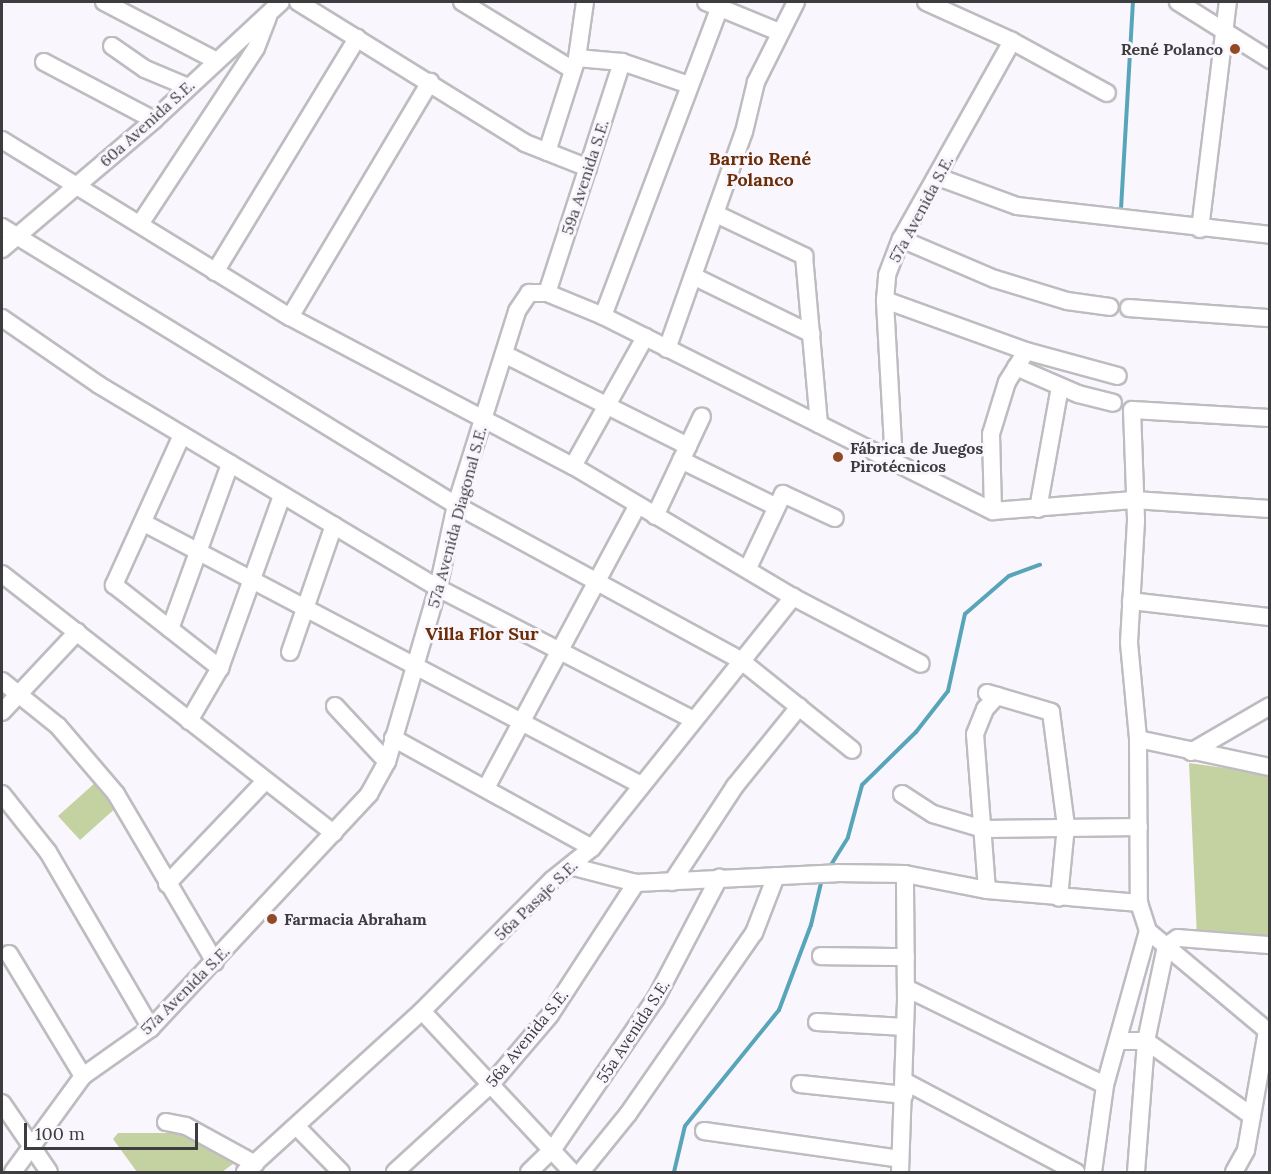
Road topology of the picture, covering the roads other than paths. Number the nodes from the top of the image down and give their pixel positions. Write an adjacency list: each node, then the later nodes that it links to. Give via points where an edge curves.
1 (104, 2): 18 (street)
2 (281, 2): 12 (street, 60a Avenida S.E.)
3 (298, 2): 15 (street)
4 (462, 2): 22 (street)
5 (585, 2): 22 (street)
6 (796, 2): 14 (street)
7 (926, 2): 11 (street)
8 (1178, 2): 13 (street)
9 (1228, 2): 13 (street)
10 (713, 4): 14 (street); 24 (street)
11 (944, 6): 16 (street)
12 (268, 14): 18 (street, 60a Avenida S.E.); 34 (street, via 256,48)
13 (1224, 30): 19 (street); 36 (street)
14 (779, 32): 33 (street, via 756,82)
15 (357, 38): 23 (street); 41 (street)
16 (1012, 41): 26 (street); 31 (street, 57a Avenida S.E.)
17 (112, 45): 25 (street, via 145,69)
18 (215, 60): 25 (street, 60a Avenida S.E.)
19 (1269, 60)
20 (44, 62): 27 (street)
21 (622, 62): 22 (street); 24 (street); 30 (street, 59a Avenida S.E.)
22 (575, 64): 29 (street)
23 (430, 82): 29 (street); 48 (street)
24 (688, 85): 47 (street)
25 (188, 87): 27 (street, 60a Avenida S.E.)
26 (1107, 93)
27 (154, 120): 32 (street, 60a Avenida S.E.)
28 (2, 140): 32 (street)
29 (547, 153): 30 (street)
30 (588, 168): 43 (street, 59a Avenida S.E.)
31 (938, 177): 36 (street, via 1017,206); 39 (street, 57a Avenida S.E.)
32 (77, 185): 34 (street); 38 (street, 60a Avenida S.E.)
33 (716, 214): 42 (street); 51 (street, via 804,256)
34 (140, 224): 41 (street)
35 (2, 227): 38 (street)
36 (1200, 229): 37 (street)
37 (1269, 235)
38 (17, 236): 40 (street, 60a Avenida S.E.); 72 (street)
39 (901, 239): 44 (street, 57a Avenida S.E., via 887,275); 45 (street, via 995,279 1067,301)
40 (2, 249)
41 (215, 272): 48 (street)
42 (693, 276): 51 (street); 53 (street)
43 (548, 293): 47 (street); 55 (street, 57a Avenida Diagonal S.E., via 529,293 517,311)
44 (885, 300): 54 (street); 68 (street, 57a Avenida S.E.)
45 (1110, 307)
46 (1129, 308): 50 (street)
47 (603, 316): 52 (street)
48 (290, 317): 63 (street)
49 (2, 318): 65 (street)
50 (1269, 318)
51 (812, 334): 64 (street)
52 (645, 337): 53 (street); 60 (street)
53 (667, 349): 64 (street)
54 (1026, 351): 56 (street); 57 (street)
55 (504, 354): 60 (street); 63 (street, 57a Avenida Diagonal S.E.)
56 (1016, 367): 58 (street); 77 (street, via 1007,382 992,434)
57 (1118, 376)
58 (1060, 387): 59 (street); 75 (street)
59 (1113, 403)
60 (606, 404): 66 (street); 69 (street)
61 (702, 416): 66 (street)
62 (1269, 418): 71 (street, via 1132,411)
63 (483, 420): 69 (street); 72 (street, 57a Avenida Diagonal S.E.)
64 (819, 424): 68 (street)
65 (182, 435): 67 (street); 80 (street)
66 (684, 453): 74 (street); 78 (street)
67 (230, 464): 70 (street); 82 (street)
68 (894, 464): 77 (street)
69 (573, 466): 73 (street)
70 (282, 496): 81 (street); 85 (street)
71 (1134, 500): 75 (street); 76 (street); 89 (street)
72 (456, 505): 86 (street); 87 (street, 57a Avenida Diagonal S.E.)
73 (637, 506): 78 (street); 86 (street)
74 (775, 506): 79 (street, via 783,494); 83 (street)
75 (1038, 509): 77 (street)
76 (1269, 509)
77 (993, 511)
78 (655, 516): 83 (street)
79 (835, 518)
80 (144, 523): 82 (street); 92 (street, via 114,585)
81 (334, 525): 87 (street); 90 (street)
82 (200, 551): 85 (street); 92 (street)
83 (748, 568): 88 (street)
84 (2, 574): 93 (street)
85 (254, 579): 90 (street); 99 (street)
86 (596, 582): 94 (street); 96 (street)
87 (438, 588): 94 (street); 97 (street, 57a Avenida Diagonal S.E.)
88 (793, 597): 96 (street, 56a Pasaje S.E.); 98 (street)
89 (1131, 602): 91 (street); 110 (street, via 1129,643)
90 (306, 607): 95 (street); 97 (street)
91 (1269, 617)
92 (170, 629): 99 (street)
93 (77, 633): 101 (street); 108 (street)
94 (557, 651): 106 (street); 107 (street)
95 (290, 652)
96 (739, 659): 104 (street); 106 (street, 56a Pasaje S.E.)
97 (415, 664): 107 (street); 109 (street, 57a Avenida Diagonal S.E.)
98 (921, 664)
99 (220, 668): 108 (street)
100 (2, 681): 101 (street)
101 (19, 694): 105 (street); 131 (street, via 58,726 116,794)
102 (335, 706): 113 (street)
103 (1269, 706): 112 (street)
104 (799, 707): 111 (street); 129 (street, via 735,786)
105 (2, 712)
106 (692, 719): 116 (street, 56a Pasaje S.E.)
107 (520, 720): 116 (street); 117 (street)
108 (189, 721): 115 (street)
109 (393, 738): 113 (street, 57a Avenida Diagonal S.E.); 117 (street)
110 (1138, 739): 112 (street); 123 (street)
111 (852, 750)
112 (1191, 752): 114 (street)
113 (387, 762): 122 (street, 57a Avenida Diagonal S.E., via 369,794)
114 (1269, 767)
115 (265, 781): 122 (street); 131 (street)
116 (639, 784): 124 (street, 56a Pasaje S.E.)
117 (486, 788): 124 (street)
118 (2, 794): 146 (street, via 48,852)
119 (902, 794): 121 (street, via 933,814)
120 (1066, 826): 121 (street); 121 (street, via 1051,712 992,695 975,734); 123 (street); 133 (street)
121 (983, 829): 132 (street)
122 (334, 833): 141 (street, 57a Avenida S.E.)
123 (1139, 835): 134 (street)
124 (592, 848): 125 (street, 56a Pasaje S.E.)
125 (570, 866): 130 (street); 143 (street, 56a Pasaje S.E.)
126 (905, 874): 127 (street); 132 (street); 140 (street)
127 (776, 876): 128 (street); 170 (street, via 753,933 641,1095)
128 (719, 878): 129 (street); 161 (street, 55a Avenida S.E., via 656,998)
129 (672, 882): 130 (street)
130 (636, 883): 151 (street, 56a Avenida S.E., via 550,1015)
131 (167, 884): 141 (street)
132 (987, 890): 133 (street)
133 (1059, 898): 134 (street)
134 (1139, 903): 135 (street)
135 (1148, 931): 137 (street); 148 (street)
136 (1269, 945): 137 (street, via 1178,938)
137 (1166, 946): 147 (street); 149 (street)
138 (9, 954): 150 (street)
139 (821, 956): 140 (street)
140 (906, 957): 142 (street)
141 (215, 962): 146 (street, 57a Avenida S.E.)
142 (906, 988): 145 (street); 153 (street)
143 (422, 1011): 151 (street); 158 (street, 56a Pasaje S.E.)
144 (817, 1022): 145 (street)
145 (905, 1026): 154 (street)
146 (151, 1028): 150 (street, 57a Avenida S.E.)
147 (1268, 1032): 156 (street)
148 (1118, 1041): 149 (street); 153 (street)
149 (1146, 1041): 156 (street); 173 (street)
150 (83, 1076): 160 (street, 57a Avenida S.E.)
151 (492, 1083): 161 (street); 167 (street, 56a Avenida S.E.)
152 (800, 1084): 154 (street)
153 (1105, 1085): 172 (street)
154 (904, 1088): 162 (street); 171 (street)
155 (2, 1102): 160 (street)
156 (1252, 1116): 174 (street, via 1246,1150)
157 (166, 1122): 163 (street, via 186,1126)
158 (297, 1127): 163 (street, 56a Pasaje S.E.); 166 (street)
159 (704, 1131): 162 (street)
160 (31, 1149): 164 (street, 57a Avenida S.E.); 165 (street)
161 (553, 1149): 168 (street, 55a Avenida S.E.); 169 (street)
162 (900, 1166)
163 (250, 1168)
164 (13, 1173)
165 (49, 1173)
166 (341, 1173)
167 (395, 1173)
168 (529, 1173)
169 (572, 1173)
170 (581, 1173)
171 (1076, 1173)
172 (1093, 1173)
173 (1136, 1173)
174 (1234, 1173)

